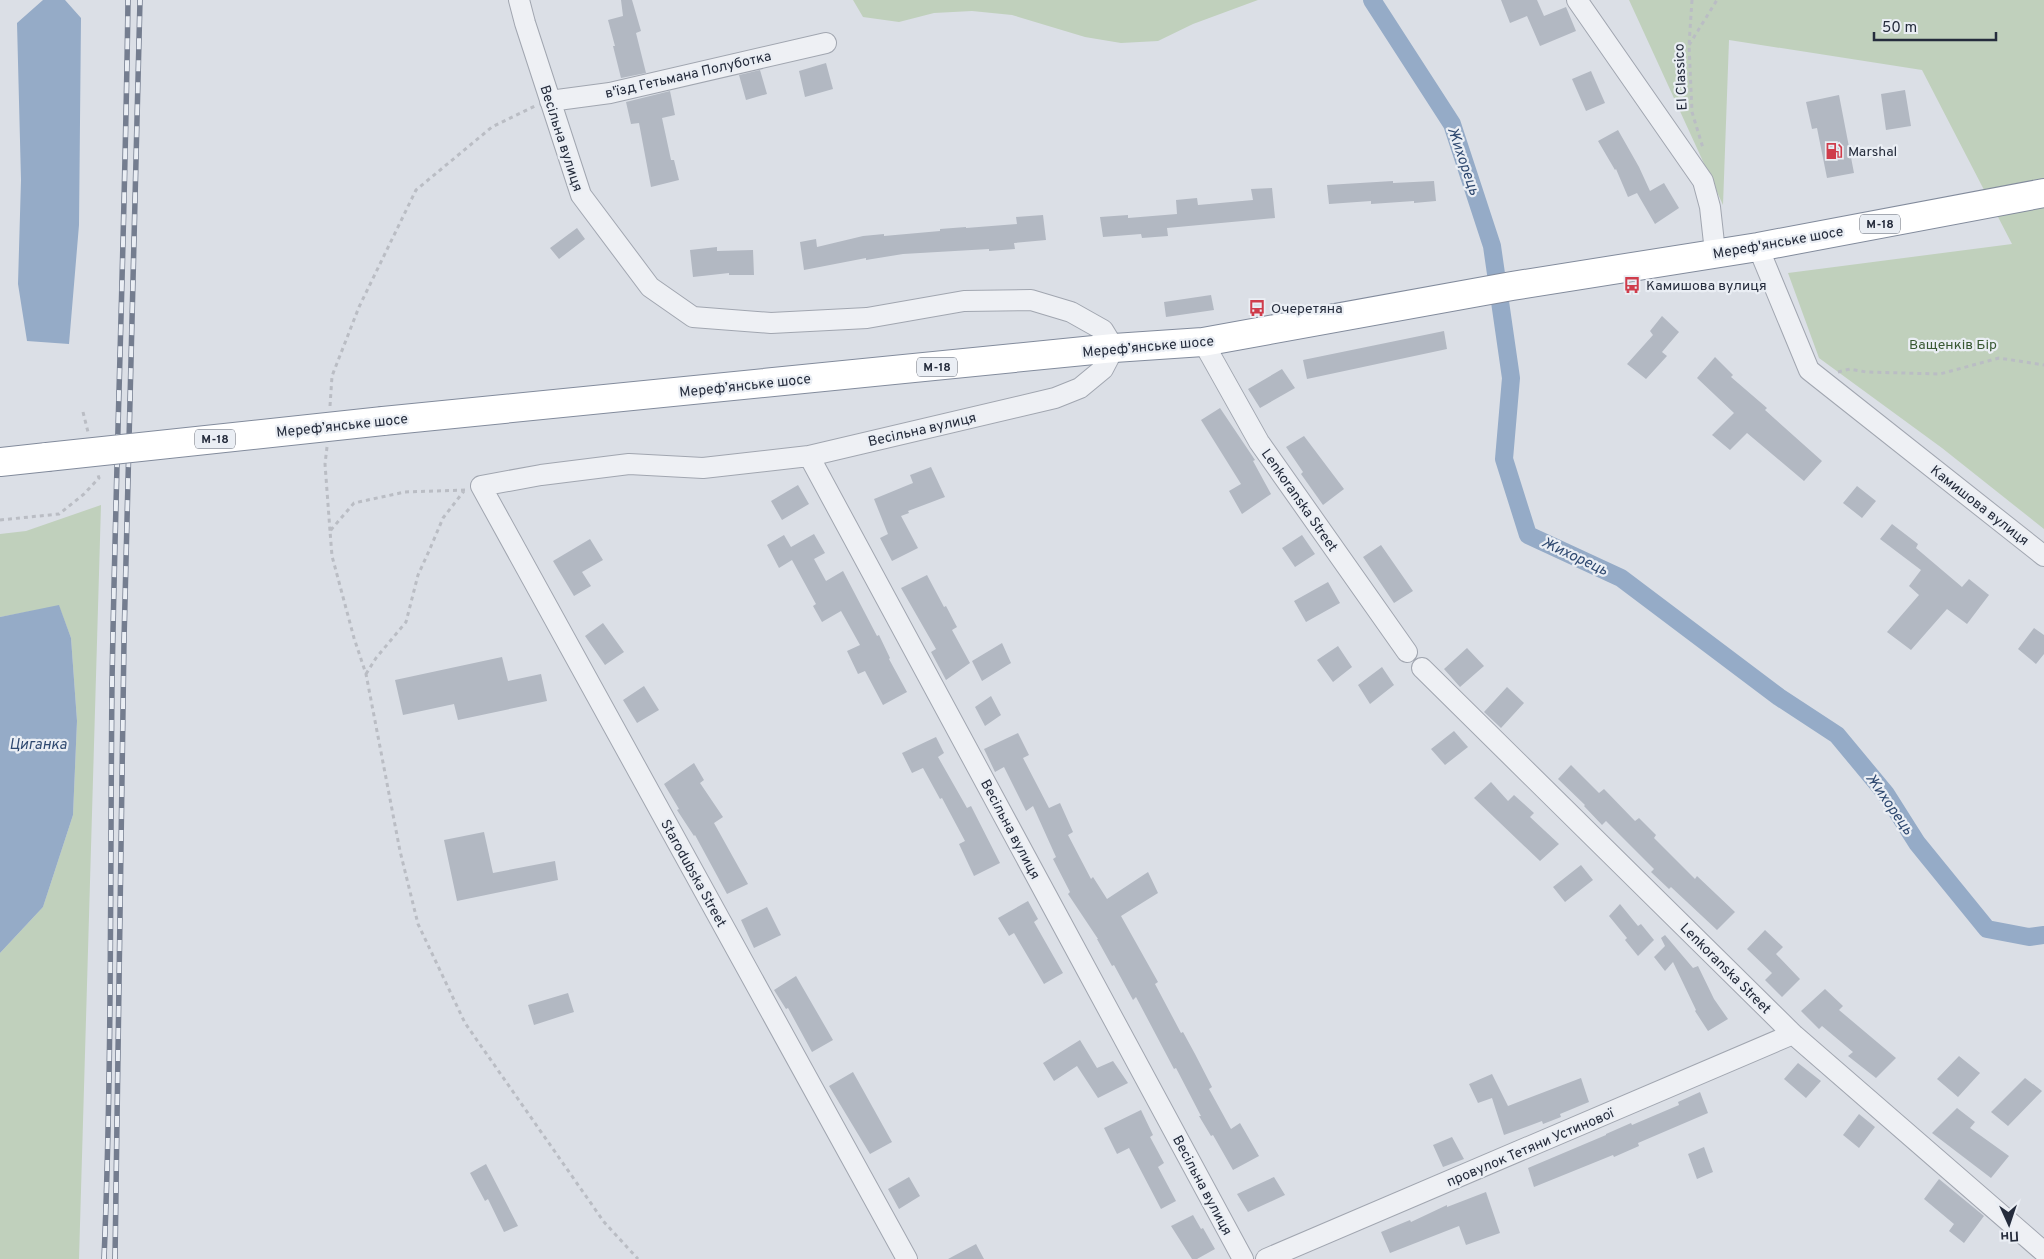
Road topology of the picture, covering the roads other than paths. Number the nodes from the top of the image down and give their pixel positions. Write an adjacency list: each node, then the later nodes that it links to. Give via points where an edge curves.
1 (519, 0): 4 (street, Весільна вулиця)
2 (1577, 0): 7 (street, via 1703,181)
3 (826, 44): 4 (street, в'їзд Гетьмана Полуботка, via 610,93)
4 (550, 100): 10 (street, Весільна вулиця, via 581,195 650,287 693,317 771,323 867,318 964,301 1031,300 1071,312 1103,330)
5 (2044, 193): 6 (highway, Мереф'янське шосе / М-18)
6 (1758, 247): 7 (highway, Мереф'янське шосе / М-18); 13 (street, Камишова вулиця, via 1809,370)
7 (1716, 252): 8 (highway, Мереф'янське шосе / М-18)
8 (1499, 289): 9 (highway, Мереф’янське шосе / М-18)
9 (1203, 342): 10 (highway, Мереф’янське шосе / М-18); 14 (street, Lenkoranska Street, via 1259,442)
10 (1114, 348): 11 (street, Весільна вулиця, via 1103,370 1080,388 1055,398); 12 (highway, Мереф’янське шосе / М-18, bridge)
11 (809, 456): 18 (street, Starodubska Street, via 703,468 629,464 472,488); 19 (street, Весільна вулиця)
12 (0, 462)
13 (2044, 556)
14 (1407, 652)
15 (1422, 668): 16 (street, Lenkoranska Street)
16 (1793, 1034): 17 (street, Lenkoranska Street); 20 (street, провулок Тетяни Устинової)
17 (2044, 1252)
18 (907, 1259)
19 (1243, 1259)
20 (1266, 1259)

